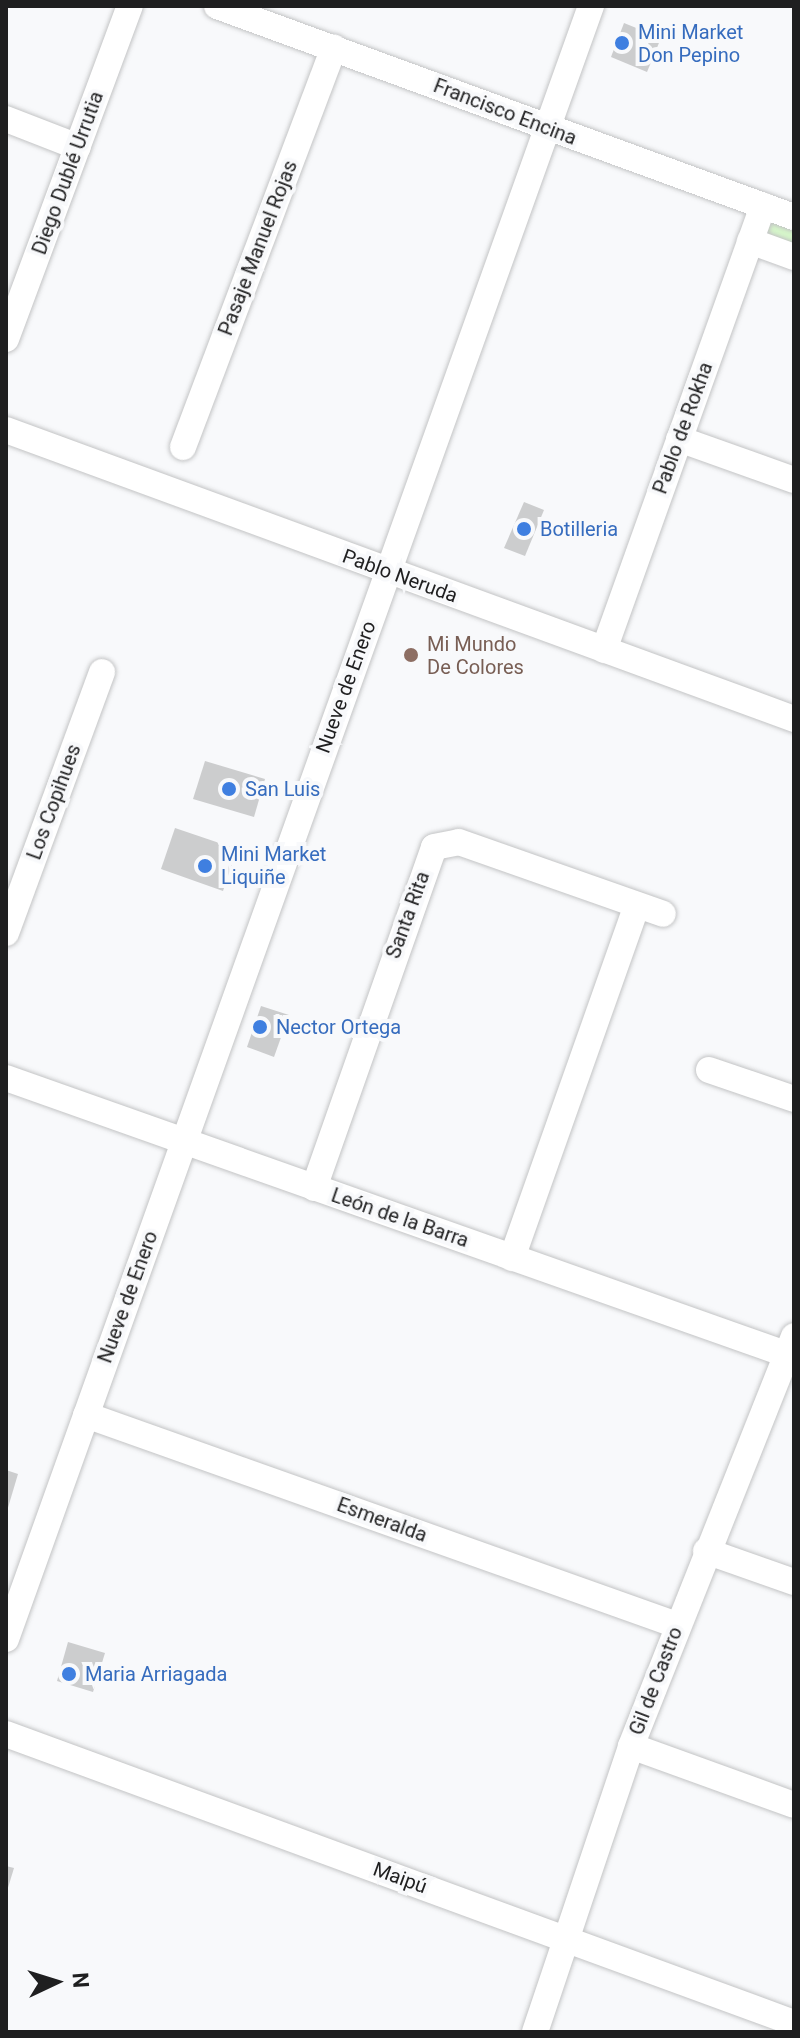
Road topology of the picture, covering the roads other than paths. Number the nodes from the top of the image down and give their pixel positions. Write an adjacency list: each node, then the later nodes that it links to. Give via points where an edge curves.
1 (130, 6): 8 (street, Diego Dublé Urrutia)
2 (217, 6): 4 (street, Francisco Encina)
3 (591, 6): 7 (street, Nueve de Enero)
4 (261, 14): 5 (street, Francisco Encina)
5 (334, 48): 7 (street, Francisco Encina); 16 (street, Pasaje Manuel Rojas)
6 (6, 119): 8 (street)
7 (546, 129): 9 (street, Francisco Encina); 18 (street, Nueve de Enero)
8 (78, 147): 13 (street, Diego Dublé Urrutia)
9 (763, 206): 10 (street, Francisco Encina); 11 (street, Pablo de Rokha)
10 (794, 217)
11 (750, 241): 12 (street); 15 (street, Pablo de Rokha)
12 (794, 257)
13 (6, 339)
14 (6, 430): 18 (street, Pablo Neruda)
15 (679, 439): 17 (street); 19 (street, Pablo de Rokha)
16 (183, 447)
17 (794, 480)
18 (388, 572): 19 (street, Pablo Neruda); 28 (street, Nueve de Enero)
19 (604, 650): 21 (street, Pablo Neruda)
20 (102, 672): 24 (street, Los Copihues)
21 (794, 719)
22 (637, 905): 23 (street, Santa Rita); 29 (street, Santa Rita, via 459,842 434,847); 30 (street)
23 (663, 914)
24 (6, 933)
25 (709, 1070): 27 (street)
26 (6, 1078): 28 (street, León de la Barra)
27 (794, 1099)
28 (183, 1142): 29 (street, León de la Barra); 32 (street, Nueve de Enero)
29 (314, 1188): 30 (street, León de la Barra)
30 (512, 1258): 31 (street, León de la Barra)
31 (792, 1349): 33 (street, Gil de Castro)
32 (86, 1415): 35 (street, Esmeralda); 36 (street, Nueve de Enero)
33 (706, 1551): 34 (street); 35 (street, Gil de Castro)
34 (794, 1582)
35 (677, 1625): 38 (street, Gil de Castro)
36 (6, 1639)
37 (6, 1734): 40 (street, Maipú)
38 (631, 1746): 39 (street); 40 (street, Gil de Castro)
39 (794, 1805)
40 (563, 1938): 41 (street, Maipú); 42 (street, Gil de Castro)
41 (794, 2023)
42 (535, 2032)

